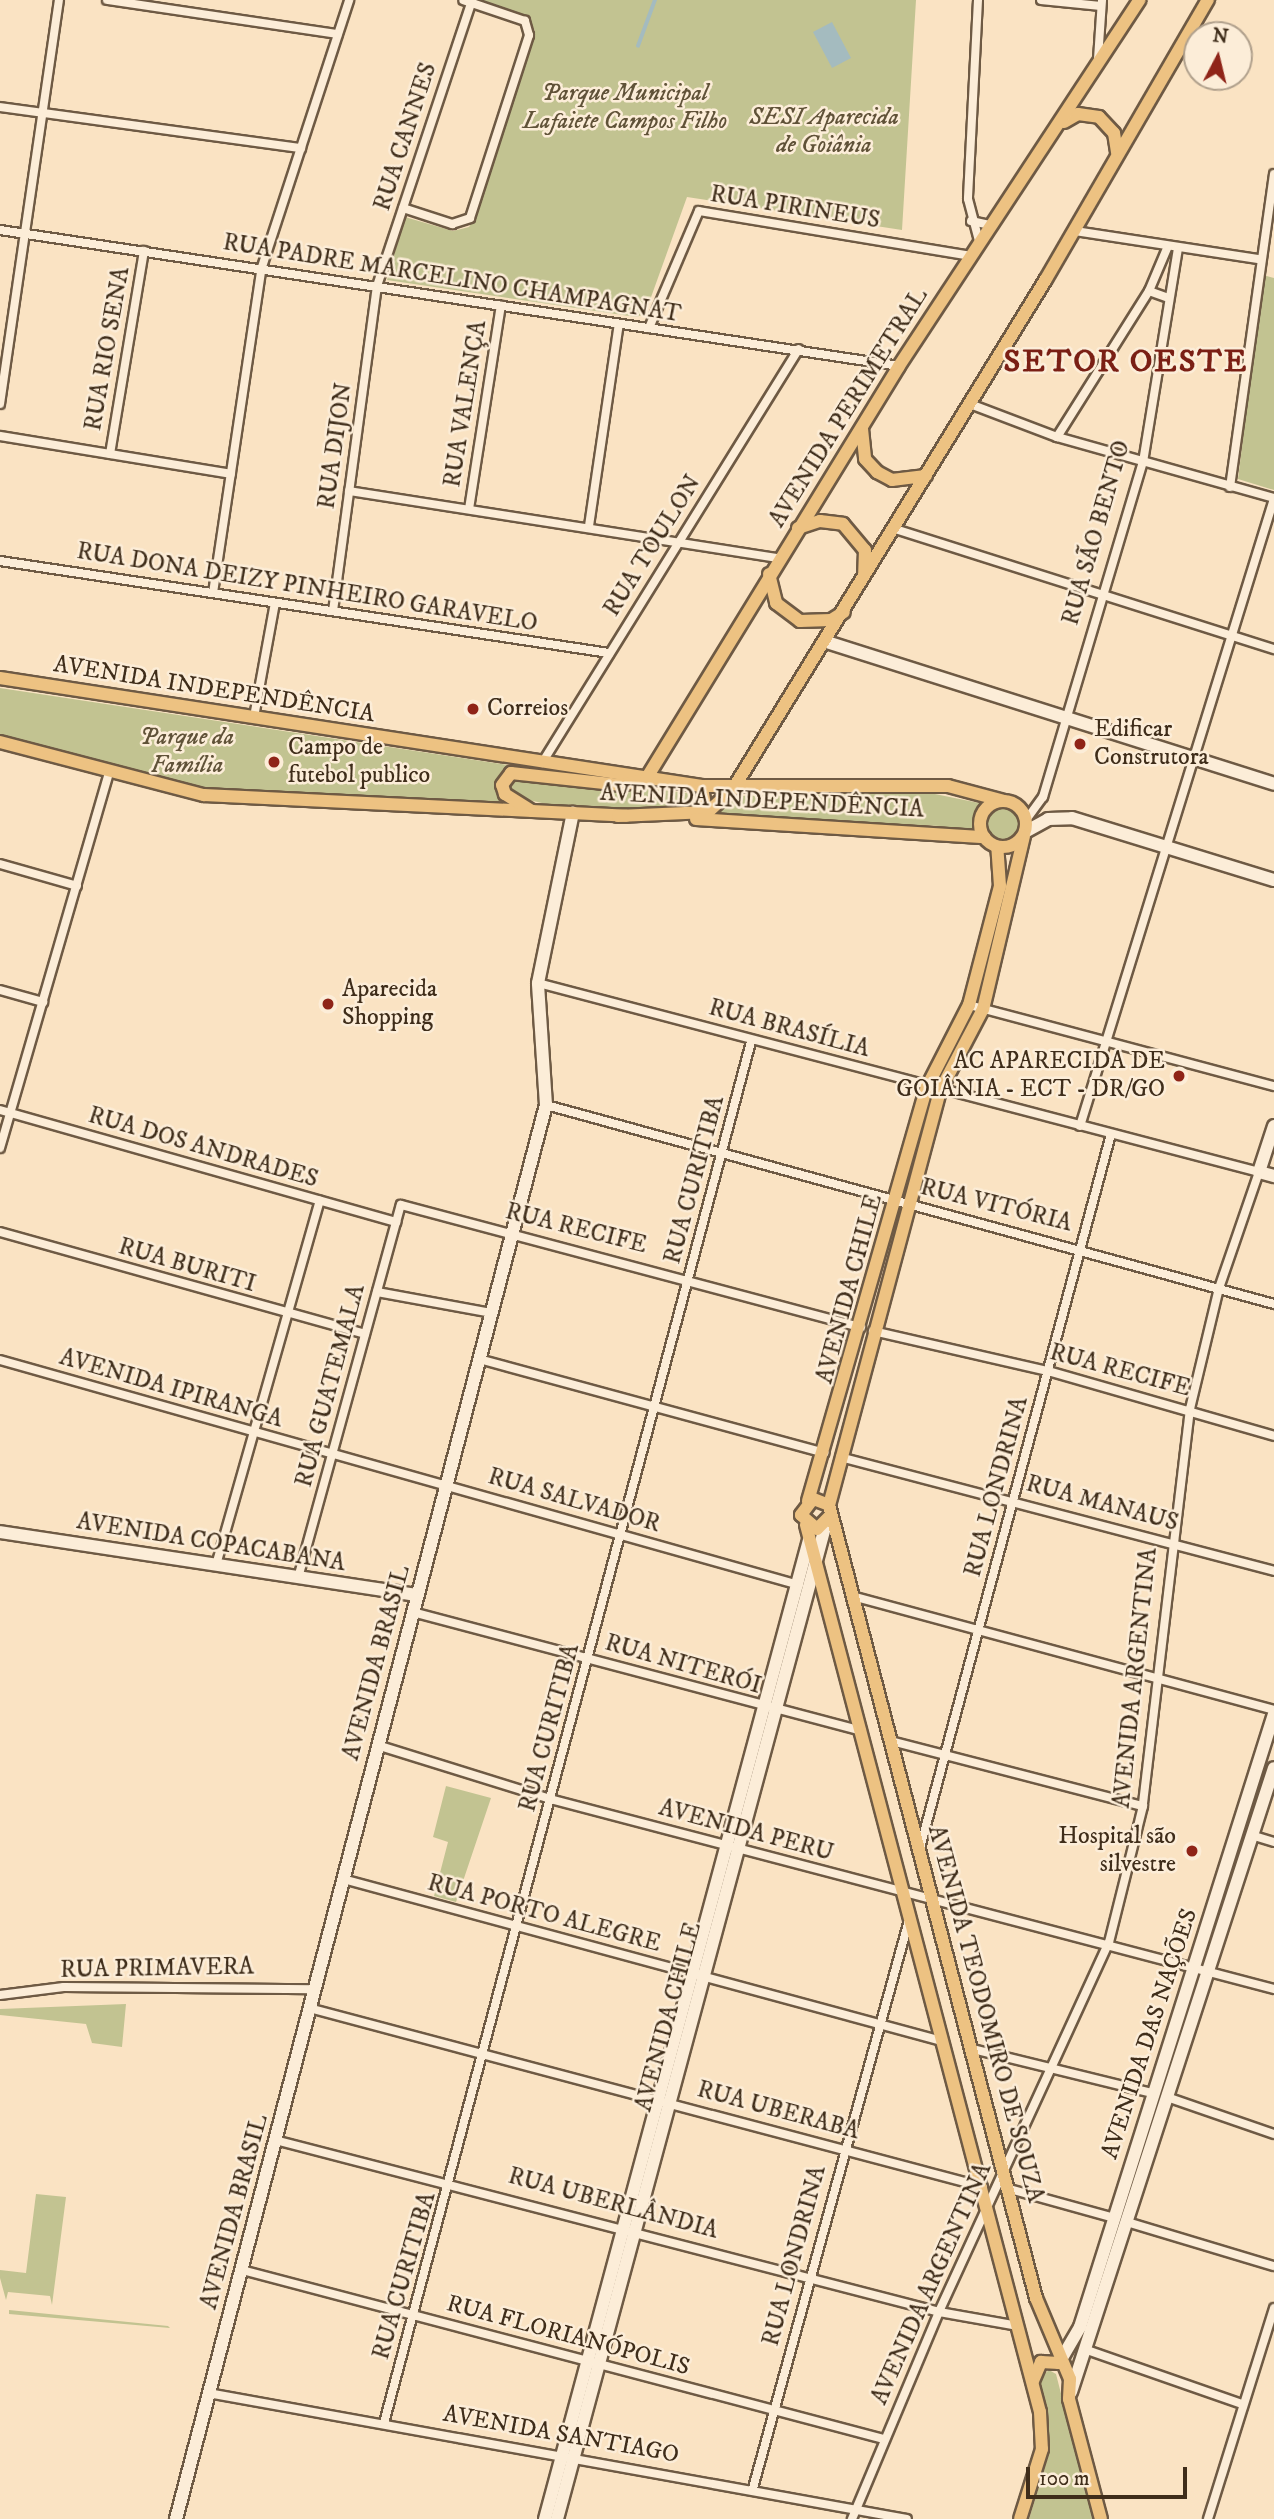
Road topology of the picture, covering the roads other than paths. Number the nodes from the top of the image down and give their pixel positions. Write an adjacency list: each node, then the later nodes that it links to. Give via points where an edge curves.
1 (59, 0): 13 (street)
2 (107, 0): 10 (street)
3 (349, 0): 10 (street)
4 (978, 0): 19 (street)
5 (1041, 0): 9 (street)
6 (1139, 0): 11 (main road, AVENIDA PERIMETRAL)
7 (1208, 0): 16 (main road)
8 (468, 1): 18 (street, RUA CANNES); 18 (street, via 525,21 529,35 470,218 452,224)
9 (1101, 3): 11 (street)
10 (338, 34): 15 (street)
11 (1098, 65): 14 (main road, AVENIDA PERIMETRAL)
12 (0, 107): 13 (street)
13 (44, 114): 15 (street); 23 (street)
14 (1060, 126): 16 (main road, via 1078,114 1099,117 1114,133); 20 (main road, AVENIDA PERIMETRAL)
15 (301, 148): 30 (street)
16 (1117, 153): 22 (main road)
17 (1274, 177): 29 (street)
18 (403, 208): 31 (street, RUA CANNES)
19 (971, 221): 20 (street); 24 (street)
20 (990, 225): 24 (main road, AVENIDA PERIMETRAL)
21 (0, 230): 23 (street, RUA PADRE MARCELINO CHAMPAGNAT)
22 (1074, 231): 25 (street); 40 (main road)
23 (26, 234): 27 (street, RUA PADRE MARCELINO CHAMPAGNAT); 39 (street)
24 (979, 241): 28 (main road, AVENIDA PERIMETRAL)
25 (1168, 246): 26 (street); 32 (street)
26 (1178, 248): 29 (street); 33 (street, RUA SÃO BENTO)
27 (144, 251): 30 (street, RUA PADRE MARCELINO CHAMPAGNAT); 44 (street, RUA RIO SENA)
28 (970, 256): 36 (street, RUA PIRINEUS, via 699,211); 38 (main road, AVENIDA PERIMETRAL)
29 (1258, 259): 48 (street)
30 (261, 270): 31 (street, RUA PADRE MARCELINO CHAMPAGNAT); 46 (street)
31 (377, 286): 34 (street, RUA PADRE MARCELINO CHAMPAGNAT); 49 (street, RUA DIJON)
32 (1149, 291): 33 (street); 43 (street)
33 (1168, 298): 45 (street, RUA SÃO BENTO)
34 (501, 305): 35 (street, RUA PADRE MARCELINO CHAMPAGNAT); 51 (street, RUA VALENÇA)
35 (619, 324): 36 (street, RUA PADRE MARCELINO CHAMPAGNAT); 52 (street)
36 (649, 328): 37 (street, RUA PADRE MARCELINO CHAMPAGNAT)
37 (799, 349): 38 (street, RUA PADRE MARCELINO CHAMPAGNAT); 55 (street, RUA TOULON)
38 (899, 366): 41 (main road, AVENIDA PERIMETRAL)
39 (0, 404)
40 (970, 404): 43 (street); 47 (main road)
41 (862, 427): 47 (main road, via 860,443 877,472 910,482); 53 (main road, AVENIDA PERIMETRAL)
42 (0, 436): 44 (street)
43 (1057, 437): 45 (street)
44 (110, 454): 46 (street)
45 (1143, 461): 48 (street); 61 (street, RUA SÃO BENTO)
46 (231, 474): 60 (street)
47 (926, 476): 54 (main road)
48 (1230, 487): 50 (street)
49 (349, 491): 51 (street); 63 (street, RUA DIJON)
50 (1274, 498): 65 (street)
51 (469, 509): 52 (street)
52 (589, 526): 55 (street)
53 (798, 528): 56 (main road, AVENIDA PERIMETRAL); 59 (main road, via 831,521 853,531 865,550)
54 (895, 529): 59 (main road); 61 (street)
55 (679, 541): 56 (street); 68 (street, RUA TOULON)
56 (779, 558): 58 (main road, AVENIDA PERIMETRAL)
57 (0, 561): 60 (street, RUA DONA DEIZY PINHEIRO GARAVELO)
58 (769, 573): 64 (main road, via 770,588 786,614 816,623); 76 (main road, AVENIDA PERIMETRAL)
59 (864, 579): 64 (main road)
60 (213, 593): 62 (street, RUA DONA DEIZY PINHEIRO GARAVELO)
61 (1101, 599): 65 (street); 71 (street, RUA SÃO BENTO)
62 (275, 603): 63 (street, RUA DONA DEIZY PINHEIRO GARAVELO); 70 (street)
63 (333, 611): 68 (street, RUA DONA DEIZY PINHEIRO GARAVELO)
64 (844, 612): 66 (main road)
65 (1231, 636): 67 (street); 73 (street)
66 (827, 642): 71 (street); 79 (main road)
67 (1274, 649)
68 (609, 653): 74 (street, RUA TOULON)
69 (0, 678): 70 (main road, AVENIDA INDEPENDÊNCIA)
70 (254, 717): 74 (main road, AVENIDA INDEPENDÊNCIA)
71 (1064, 719): 73 (street); 85 (street, RUA SÃO BENTO, via 1043,797)
72 (0, 742): 75 (main road, AVENIDA INDEPENDÊNCIA)
73 (1197, 760): 77 (street); 88 (street)
74 (542, 764): 76 (main road, AVENIDA INDEPENDÊNCIA)
75 (109, 774): 81 (main road, AVENIDA INDEPENDÊNCIA, via 204,795); 91 (street)
76 (646, 779): 78 (main road, AVENIDA INDEPENDÊNCIA); 81 (main road, via 622,785 511,773 502,785 505,794)
77 (1274, 784)
78 (702, 786): 79 (main road, AVENIDA INDEPENDÊNCIA); 83 (main road, via 705,806)
79 (733, 789): 80 (main road, AVENIDA INDEPENDÊNCIA, via 948,786); 83 (main road, via 713,810)
80 (1004, 801): 85 (main road, via 1019,807); 86 (main road, via 984,811)
81 (532, 811): 82 (main road, AVENIDA INDEPENDÊNCIA)
82 (573, 813): 84 (main road, AVENIDA INDEPENDÊNCIA); 92 (street, AVENIDA BRASIL)
83 (694, 813): 84 (main road)
84 (618, 816): 86 (main road, AVENIDA INDEPENDÊNCIA)
85 (1025, 829): 87 (main road, via 1015,845); 88 (street, via 1048,819 1072,818); 96 (main road, RUA SÃO BENTO)
86 (984, 837): 87 (main road)
87 (997, 846): 95 (main road, via 1000,886)
88 (1169, 850): 90 (street); 97 (street)
89 (0, 864): 91 (street)
90 (1274, 880)
91 (77, 886): 94 (street)
92 (538, 984): 98 (street, RUA BRASÍLIA); 101 (street, AVENIDA BRASIL)
93 (0, 990): 94 (street)
94 (43, 1002): 103 (street)
95 (969, 1005): 96 (street); 100 (main road)
96 (983, 1009): 97 (street); 100 (main road, RUA SÃO BENTO)
97 (1107, 1040): 99 (street); 104 (street)
98 (751, 1042): 100 (street, RUA BRASÍLIA); 108 (street, RUA CURITIBA)
99 (1274, 1086)
100 (933, 1089): 104 (street, RUA BRASÍLIA); 112 (main road, AVENIDA CHILE)
101 (546, 1105): 108 (street, RUA VITÓRIA); 116 (street, AVENIDA BRASIL)
102 (0, 1110): 103 (street, RUA DOS ANDRADES)
103 (10, 1113): 107 (street); 111 (street, RUA DOS ANDRADES)
104 (1080, 1126): 106 (street, RUA BRASÍLIA)
105 (1274, 1126): 109 (street)
106 (1111, 1134): 109 (street, RUA BRASÍLIA); 117 (street, RUA LONDRINA)
107 (0, 1147)
108 (723, 1151): 112 (street, RUA VITÓRIA); 118 (street, RUA CURITIBA)
109 (1259, 1172): 110 (street, RUA BRASÍLIA); 119 (street, AVENIDA ARGENTINA)
110 (1274, 1176)
111 (320, 1201): 114 (street, RUA DOS ANDRADES); 123 (street)
112 (902, 1202): 117 (street, RUA VITÓRIA); 124 (main road, AVENIDA CHILE)
113 (401, 1205): 114 (street, RUA GUATEMALA); 116 (street, RUA RECIFE)
114 (396, 1222): 120 (street, RUA GUATEMALA)
115 (0, 1232): 123 (street, RUA BURITI)
116 (512, 1232): 118 (street, RUA RECIFE); 122 (street, AVENIDA BRASIL)
117 (1083, 1247): 119 (street, RUA VITÓRIA); 128 (street, RUA LONDRINA)
118 (690, 1278): 124 (street, RUA RECIFE); 129 (street, RUA CURITIBA)
119 (1219, 1288): 121 (street, RUA VITÓRIA); 130 (street, AVENIDA ARGENTINA)
120 (377, 1292): 122 (street); 125 (street, RUA GUATEMALA)
121 (1274, 1304)
122 (491, 1313): 126 (street, AVENIDA BRASIL)
123 (285, 1314): 125 (street, RUA BURITI); 131 (street)
124 (867, 1329): 128 (street, RUA RECIFE); 134 (main road, AVENIDA CHILE); 135 (main road, AVENIDA CHILE)
125 (365, 1334): 133 (street, RUA GUATEMALA)
126 (479, 1359): 129 (street); 136 (street, AVENIDA BRASIL)
127 (0, 1360): 131 (street, AVENIDA IPIRANGA)
128 (1048, 1371): 130 (street, RUA RECIFE); 137 (street, RUA LONDRINA)
129 (656, 1407): 134 (street); 142 (street, RUA CURITIBA)
130 (1190, 1409): 132 (street, RUA RECIFE); 144 (street, AVENIDA ARGENTINA)
131 (250, 1433): 133 (street, AVENIDA IPIRANGA); 146 (street)
132 (1274, 1436)
133 (333, 1453): 136 (street, RUA SALVADOR); 148 (street, RUA GUATEMALA)
134 (825, 1453): 138 (main road, AVENIDA CHILE)
135 (839, 1456): 137 (street, RUA MANAUS); 139 (main road, AVENIDA CHILE)
136 (447, 1485): 142 (street, RUA SALVADOR); 150 (street, AVENIDA BRASIL)
137 (1013, 1499): 144 (street, RUA MANAUS); 153 (street, RUA LONDRINA)
138 (808, 1502): 139 (main road); 140 (main road, AVENIDA CHILE, via 801,1516)
139 (828, 1516): 140 (main road); 145 (street, AVENIDA CHILE); 151 (main road, AVENIDA TEODOMIRO DE SOUZA)
140 (806, 1525): 143 (main road, AVENIDA TEODOMIRO DE SOUZA)
141 (0, 1532): 146 (street, AVENIDA COPACABANA)
142 (622, 1535): 149 (street, RUA SALVADOR); 154 (street, RUA CURITIBA)
143 (809, 1540): 145 (main road, AVENIDA TEODOMIRO DE SOUZA); 149 (street, AVENIDA CHILE)
144 (1171, 1542): 147 (street, RUA MANAUS); 155 (street, AVENIDA ARGENTINA)
145 (814, 1561): 149 (street, AVENIDA CHILE); 158 (main road, AVENIDA TEODOMIRO DE SOUZA)
146 (216, 1565): 148 (street, AVENIDA COPACABANA)
147 (1274, 1572)
148 (298, 1578): 150 (street, AVENIDA COPACABANA)
149 (800, 1585): 156 (street, AVENIDA CHILE)
150 (417, 1595): 152 (street, AVENIDA BRASIL)
151 (852, 1596): 153 (street); 159 (main road, AVENIDA TEODOMIRO DE SOUZA)
152 (412, 1612): 154 (street, RUA NITERÓI); 160 (street, AVENIDA BRASIL)
153 (981, 1628): 155 (street); 161 (street, RUA LONDRINA)
154 (589, 1659): 156 (street, RUA NITERÓI); 163 (street, RUA CURITIBA)
155 (1155, 1676): 157 (street); 164 (street, AVENIDA ARGENTINA)
156 (766, 1709): 158 (street, RUA NITERÓI); 167 (street, AVENIDA CHILE)
157 (1274, 1712): 175 (street, AVENIDA DAS NAÇÕES)
158 (862, 1731): 170 (main road, AVENIDA TEODOMIRO DE SOUZA)
159 (891, 1741): 161 (street); 168 (main road, AVENIDA TEODOMIRO DE SOUZA)
160 (377, 1745): 163 (street, AVENIDA PERU); 169 (street, AVENIDA BRASIL)
161 (946, 1756): 164 (street); 168 (street, RUA LONDRINA)
162 (1274, 1768): 165 (street, AVENIDA DAS NAÇÕES)
163 (550, 1800): 167 (street, AVENIDA PERU); 173 (street, RUA CURITIBA)
164 (1143, 1806): 174 (street, AVENIDA ARGENTINA)
165 (1251, 1835): 166 (street); 176 (street, AVENIDA DAS NAÇÕES)
166 (1274, 1842)
167 (730, 1846): 170 (street, AVENIDA PERU); 177 (street, AVENIDA CHILE)
168 (920, 1848): 171 (main road, AVENIDA TEODOMIRO DE SOUZA)
169 (343, 1879): 173 (street, RUA PORTO ALEGRE); 178 (street, AVENIDA BRASIL)
170 (906, 1892): 171 (street, AVENIDA PERU); 172 (main road, AVENIDA TEODOMIRO DE SOUZA)
171 (934, 1899): 174 (street, AVENIDA PERU); 184 (main road, AVENIDA TEODOMIRO DE SOUZA)
172 (912, 1914): 182 (street, RUA LONDRINA); 183 (main road, AVENIDA TEODOMIRO DE SOUZA)
173 (517, 1928): 177 (street, RUA PORTO ALEGRE); 185 (street, RUA CURITIBA)
174 (1110, 1942): 175 (street, AVENIDA PERU); 186 (street, AVENIDA ARGENTINA)
175 (1194, 1966): 176 (street, AVENIDA PERU); 187 (street, AVENIDA DAS NAÇÕES)
176 (1209, 1971): 179 (street, AVENIDA PERU); 188 (street, AVENIDA DAS NAÇÕES)
177 (696, 1975): 182 (street, RUA PORTO ALEGRE); 189 (street, AVENIDA CHILE)
178 (314, 1989): 180 (street, RUA PRIMAVERA, via 64,1987); 181 (street, AVENIDA BRASIL)
179 (1274, 1989)
180 (0, 1995)
181 (309, 2008): 185 (street, RUA UBERABA); 191 (street, AVENIDA BRASIL)
182 (877, 2027): 183 (street, RUA PORTO ALEGRE); 192 (street, RUA LONDRINA)
183 (938, 2040): 196 (main road, AVENIDA TEODOMIRO DE SOUZA)
184 (973, 2049): 186 (street); 193 (main road, AVENIDA TEODOMIRO DE SOUZA)
185 (485, 2055): 189 (street, RUA UBERABA); 194 (street, RUA CURITIBA)
186 (1051, 2064): 187 (street); 193 (street, AVENIDA ARGENTINA)
187 (1152, 2093): 199 (street, AVENIDA DAS NAÇÕES)
188 (1167, 2097): 190 (street); 200 (street, AVENIDA DAS NAÇÕES)
189 (663, 2100): 192 (street, RUA UBERABA); 201 (street, AVENIDA CHILE)
190 (1274, 2134)
191 (275, 2140): 194 (street, RUA UBERLÂNDIA); 203 (street, AVENIDA BRASIL)
192 (844, 2149): 196 (street, RUA UBERABA); 204 (street, RUA LONDRINA)
193 (1005, 2167): 195 (street, AVENIDA ARGENTINA); 197 (main road, AVENIDA TEODOMIRO DE SOUZA)
194 (452, 2182): 201 (street, RUA UBERLÂNDIA); 207 (street, RUA CURITIBA)
195 (995, 2186): 196 (street, RUA UBERABA); 197 (street, RUA UBERABA); 198 (street, AVENIDA ARGENTINA)
196 (979, 2187): 198 (main road, AVENIDA TEODOMIRO DE SOUZA)
197 (1009, 2189): 199 (street, RUA UBERABA); 211 (main road, AVENIDA TEODOMIRO DE SOUZA)
198 (985, 2213): 206 (street, AVENIDA ARGENTINA); 208 (main road, AVENIDA TEODOMIRO DE SOUZA)
199 (1114, 2218): 211 (street, AVENIDA DAS NAÇÕES, via 1080,2327)
200 (1127, 2222): 202 (street); 209 (street, AVENIDA DAS NAÇÕES)
201 (629, 2228): 204 (street, RUA UBERLÂNDIA); 210 (street, AVENIDA CHILE)
202 (1274, 2266)
203 (242, 2270): 207 (street, RUA FLORIANÓPOLIS); 213 (street, AVENIDA BRASIL)
204 (810, 2276): 206 (street, RUA UBERLÂNDIA); 216 (street, RUA LONDRINA)
205 (1274, 2308): 215 (street)
206 (939, 2312): 208 (street, RUA UBERLÂNDIA); 218 (street, AVENIDA ARGENTINA)
207 (414, 2315): 210 (street, RUA FLORIANÓPOLIS); 217 (street, RUA CURITIBA)
208 (1013, 2325): 212 (main road, AVENIDA TEODOMIRO DE SOUZA)
209 (1087, 2350): 214 (street, AVENIDA DAS NAÇÕES); 215 (street)
210 (593, 2363): 216 (street, RUA FLORIANÓPOLIS); 219 (street, AVENIDA CHILE)
211 (1059, 2363): 212 (main road, via 1041,2362 1032,2372); 214 (main road, AVENIDA TEODOMIRO DE SOUZA, via 1070,2379)
212 (1033, 2385): 222 (main road, AVENIDA TEODOMIRO DE SOUZA, via 1044,2438)
213 (208, 2393): 217 (street, AVENIDA SANTIAGO); 223 (street, AVENIDA BRASIL)
214 (1069, 2399): 228 (main road, AVENIDA TEODOMIRO DE SOUZA)
215 (1242, 2404): 229 (street)
216 (774, 2411): 218 (street, RUA FLORIANÓPOLIS); 220 (street, RUA LONDRINA)
217 (384, 2423): 219 (street, AVENIDA SANTIAGO)
218 (884, 2439): 221 (street, AVENIDA ARGENTINA)
219 (568, 2455): 220 (street, AVENIDA SANTIAGO); 224 (street, AVENIDA CHILE); 225 (street, AVENIDA CHILE)
220 (753, 2488): 221 (street, AVENIDA SANTIAGO)
221 (858, 2506): 226 (street, AVENIDA ARGENTINA); 227 (street, AVENIDA SANTIAGO)
222 (1021, 2518)
223 (176, 2519)
224 (545, 2519)
225 (557, 2519)
226 (852, 2519)
227 (907, 2519)
228 (1101, 2519)
229 (1208, 2519)

